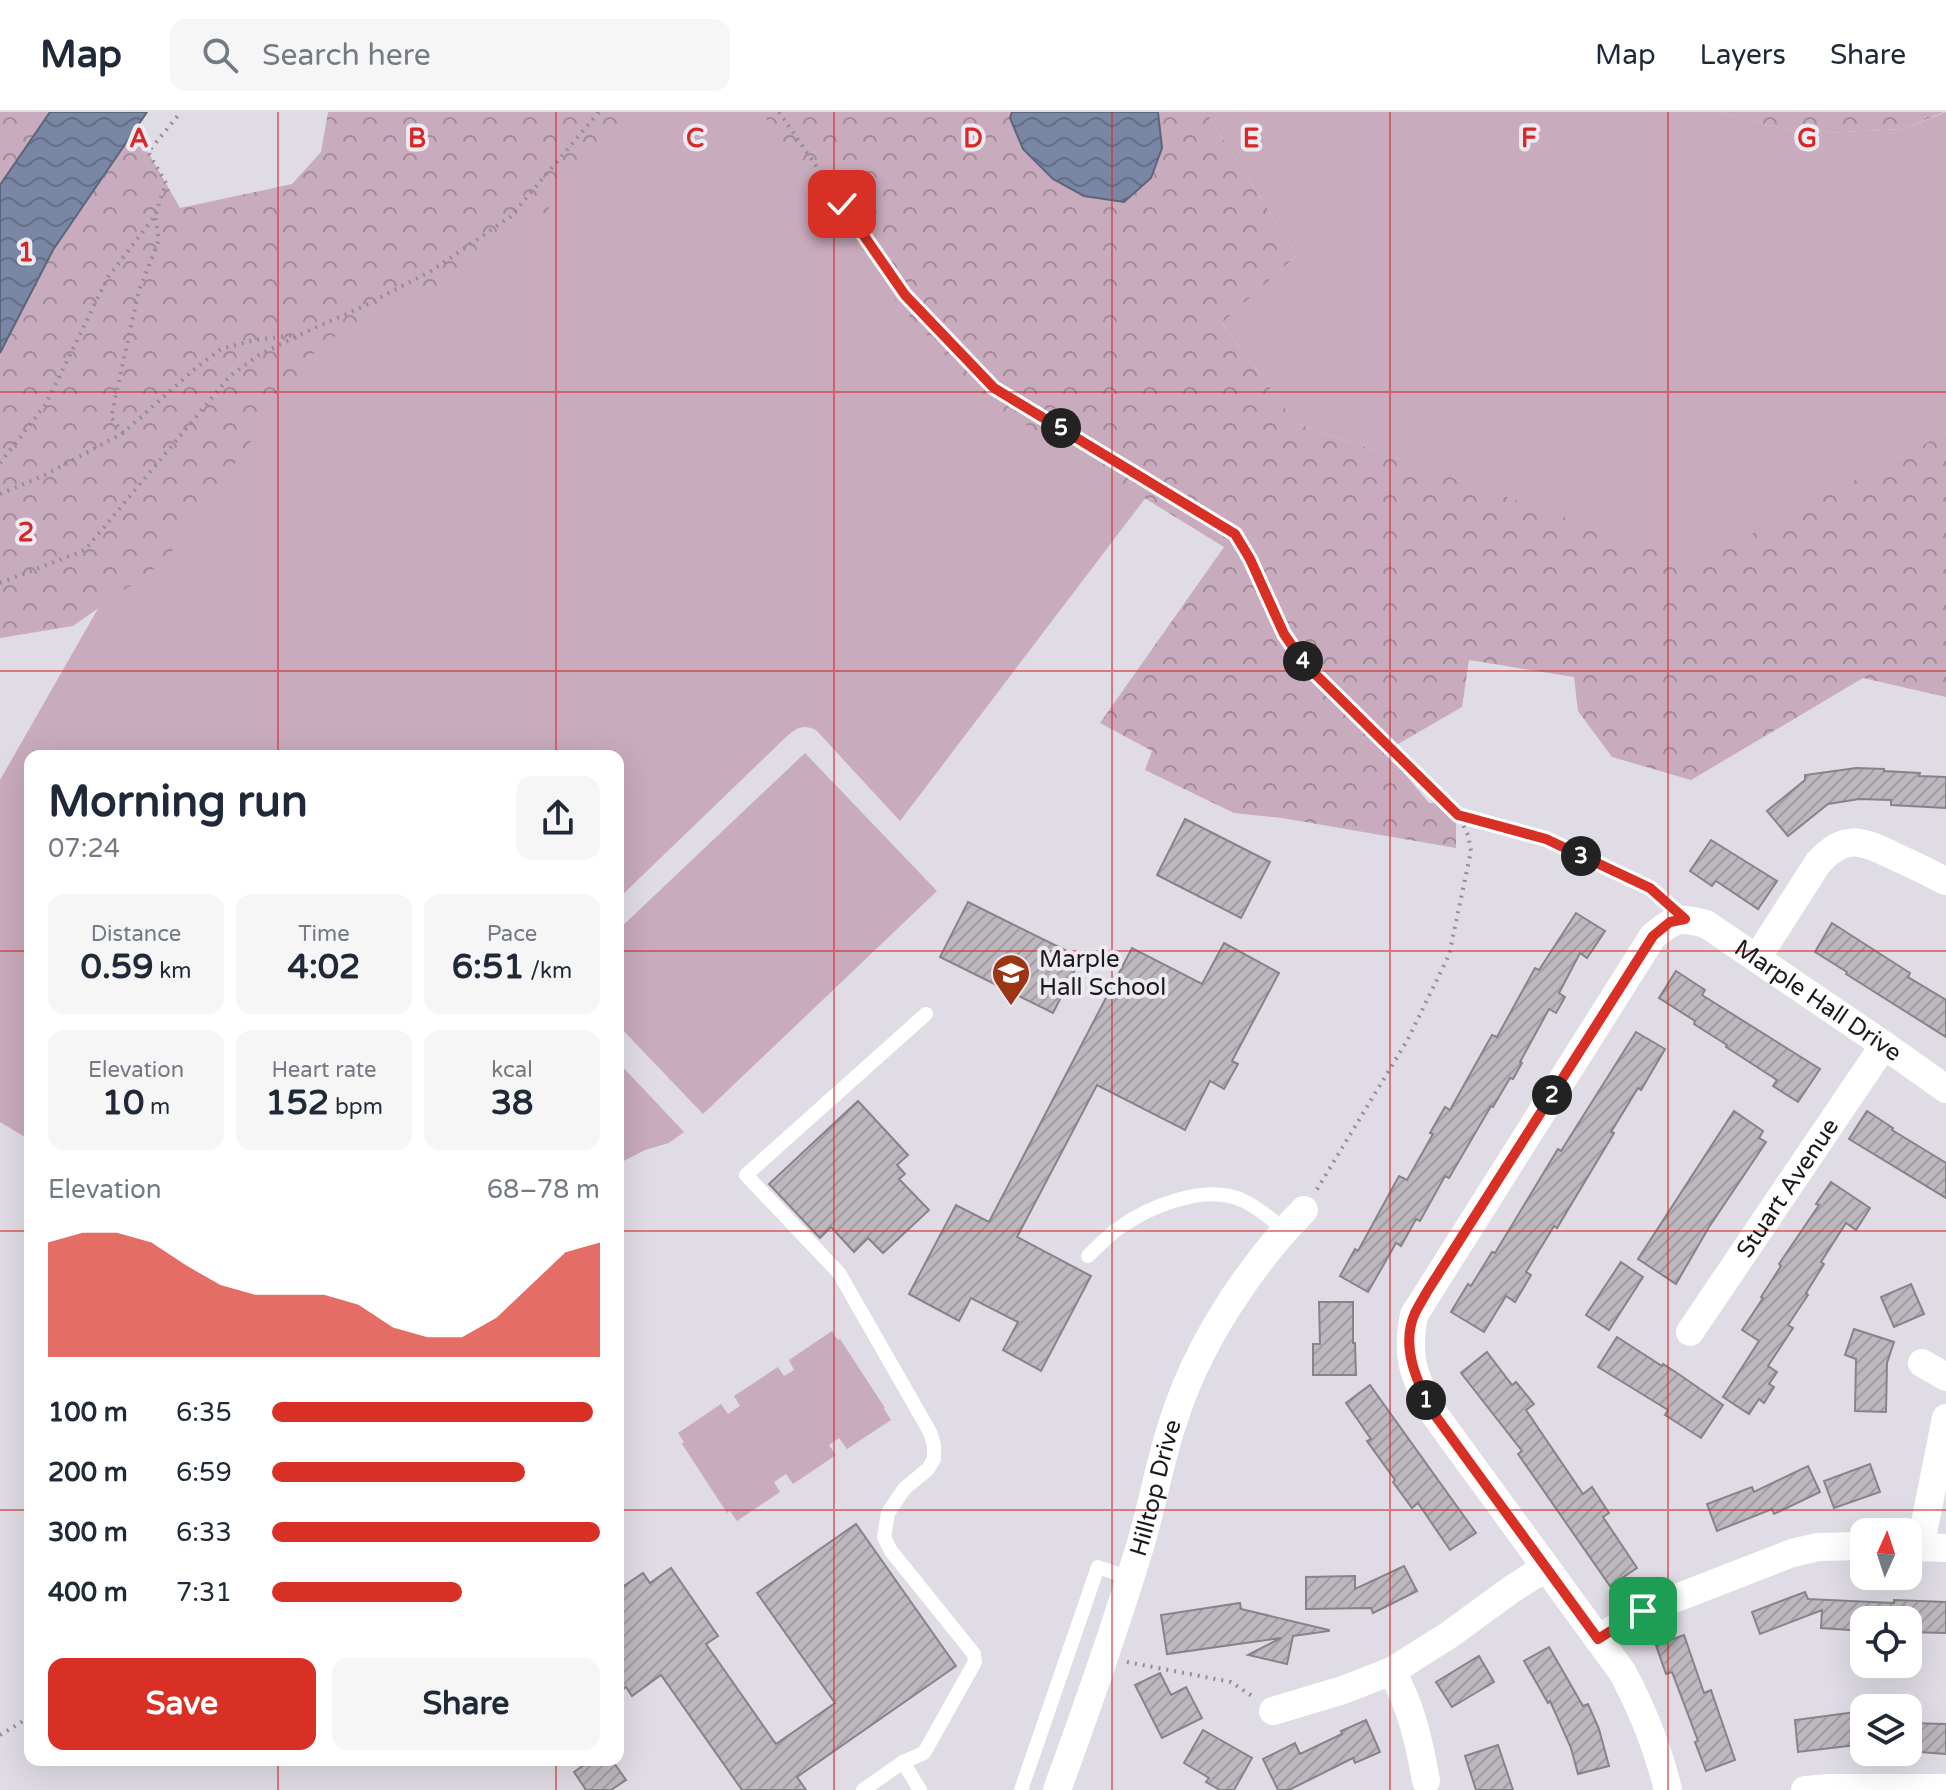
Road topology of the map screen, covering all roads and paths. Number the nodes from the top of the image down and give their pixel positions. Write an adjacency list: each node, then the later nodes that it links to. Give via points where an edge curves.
1 (181, 112): 4 (path, via 148,152 166,183)
2 (599, 112): 5 (path, via 510,217 431,271)
3 (779, 112): 10 (path, via 905,295 994,388 1235,534 1304,663)
4 (155, 216): 6 (path, via 159,240 139,290 111,417); 7 (path, via 108,277 46,404)
5 (299, 335): 6 (path, via 221,349); 9 (path, via 230,376 85,550)
6 (123, 433): 8 (path)
7 (0, 463)
8 (0, 494)
9 (0, 583)
10 (1458, 815): 12 (path, via 1546,839 1650,888); 17 (path, via 1471,851 1449,955 1408,1039)
11 (1934, 883): 13 (street, via 1873,845 1841,844 1818,863)
12 (1685, 919): 13 (street, Marple Hall Drive, via 1706,924); 24 (street, via 1670,922 1653,936 1414,1315 1409,1338 1411,1363 1432,1411)
13 (1757, 958): 15 (street, Marple Hall Drive)
14 (926, 1014): 32 (lane, via 746,1175 844,1280 934,1445 928,1469 904,1489 888,1513 884,1537 975,1662 924,1753)
15 (1884, 1045): 16 (street, Marple Hall Drive); 20 (street, Stuart Avenue)
16 (1946, 1089)
17 (1304, 1210): 18 (street, Hilltop Drive)
18 (1285, 1230): 19 (lane, via 1244,1201 1222,1193 1197,1194 1117,1229); 25 (street, Hilltop Drive, via 1200,1356 1174,1418)
19 (1088, 1256)
20 (1690, 1332)
21 (1946, 1418): 23 (street)
22 (1850, 1546): 26 (street, via 1792,1553 1643,1611)
23 (1925, 1548)
24 (1545, 1568): 26 (street); 28 (street)
25 (1130, 1578): 27 (street, Hilltop Drive); 37 (lane, via 1098,1567)
26 (1598, 1639): 39 (street, via 1642,1709)
27 (1105, 1658): 29 (path, via 1231,1682); 38 (street, Hilltop Drive)
28 (1392, 1671): 29 (street); 33 (street, via 1415,1723)
29 (1266, 1713)
30 (24, 1721): 31 (path)
31 (0, 1735)
32 (903, 1762): 35 (lane); 36 (lane)
33 (1426, 1781)
34 (1946, 1788): 40 (street)
35 (863, 1790)
36 (920, 1790)
37 (1021, 1790)
38 (1057, 1790)
39 (1668, 1790)
40 (1805, 1790)

